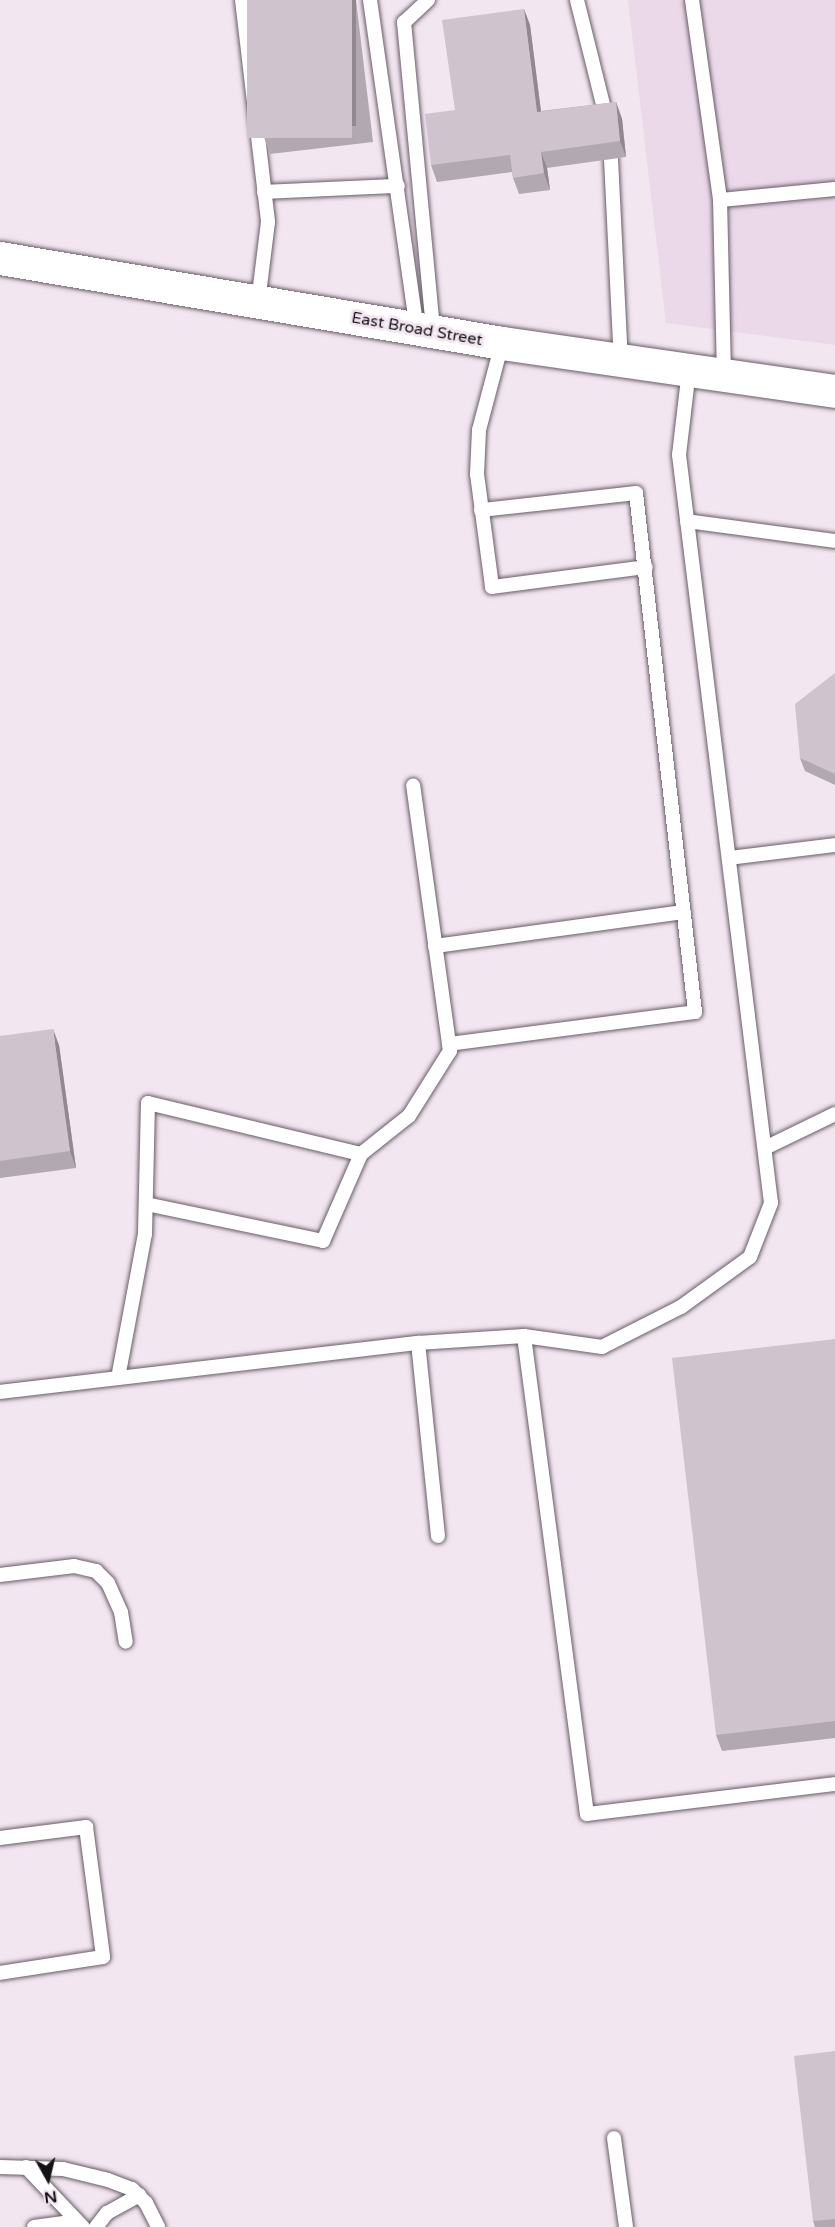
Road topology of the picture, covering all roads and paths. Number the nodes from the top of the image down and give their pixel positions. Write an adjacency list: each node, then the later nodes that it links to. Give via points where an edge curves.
1 (242, 0): 10 (lane)
2 (370, 0): 8 (lane)
3 (428, 0): 14 (lane, via 405,22)
4 (577, 0): 6 (lane)
5 (692, 0): 11 (lane)
6 (607, 120)
7 (611, 159): 16 (lane)
8 (398, 186): 10 (lane); 14 (lane)
9 (835, 189): 11 (lane)
10 (264, 192): 13 (lane, via 268,222)
11 (720, 200): 18 (lane)
12 (0, 258): 13 (street, East Broad Street)
13 (258, 302): 14 (street, East Broad Street)
14 (425, 330): 15 (street, East Broad Street)
15 (502, 343): 16 (street, East Broad Street); 20 (lane, via 479,430 477,474)
16 (621, 360): 17 (street, East Broad Street)
17 (689, 370): 18 (street, East Broad Street); 21 (lane, via 679,455)
18 (724, 375): 19 (street, East Broad Street)
19 (835, 391)
20 (482, 510): 23 (lane, via 636,493); 23 (lane, via 492,587)
21 (687, 521): 22 (lane); 26 (lane)
22 (835, 542)
23 (646, 567): 27 (lane)
24 (412, 786): 28 (lane)
25 (835, 845): 26 (lane)
26 (729, 858): 31 (lane)
27 (684, 912): 28 (lane); 29 (lane, via 695,1011)
28 (435, 945): 29 (lane)
29 (449, 1044): 32 (lane, via 450,1052 409,1116)
30 (835, 1114): 31 (lane)
31 (765, 1148): 34 (lane, via 771,1203 750,1257 681,1307 602,1347)
32 (361, 1154): 33 (lane, via 323,1241); 33 (lane, via 148,1103)
33 (146, 1204): 36 (lane, via 145,1234)
34 (524, 1336): 35 (lane); 41 (lane, via 587,1814)
35 (418, 1343): 36 (lane); 38 (lane)
36 (118, 1378): 37 (lane)
37 (0, 1392)
38 (438, 1536)
39 (0, 1575): 40 (lane, via 74,1566 96,1571 108,1582 121,1612)
40 (126, 1641)
41 (835, 1784)
42 (0, 1838): 43 (lane, via 86,1827 103,1957)
43 (0, 1973)
44 (614, 2138): 52 (lane)
45 (0, 2167): 46 (lane)
46 (26, 2167): 47 (lane, via 63,2169 108,2180); 48 (lane)
47 (139, 2195): 50 (lane, via 107,2213); 51 (lane)
48 (80, 2224): 49 (lane)
49 (34, 2227)
50 (96, 2227)
51 (158, 2227)
52 (626, 2227)

